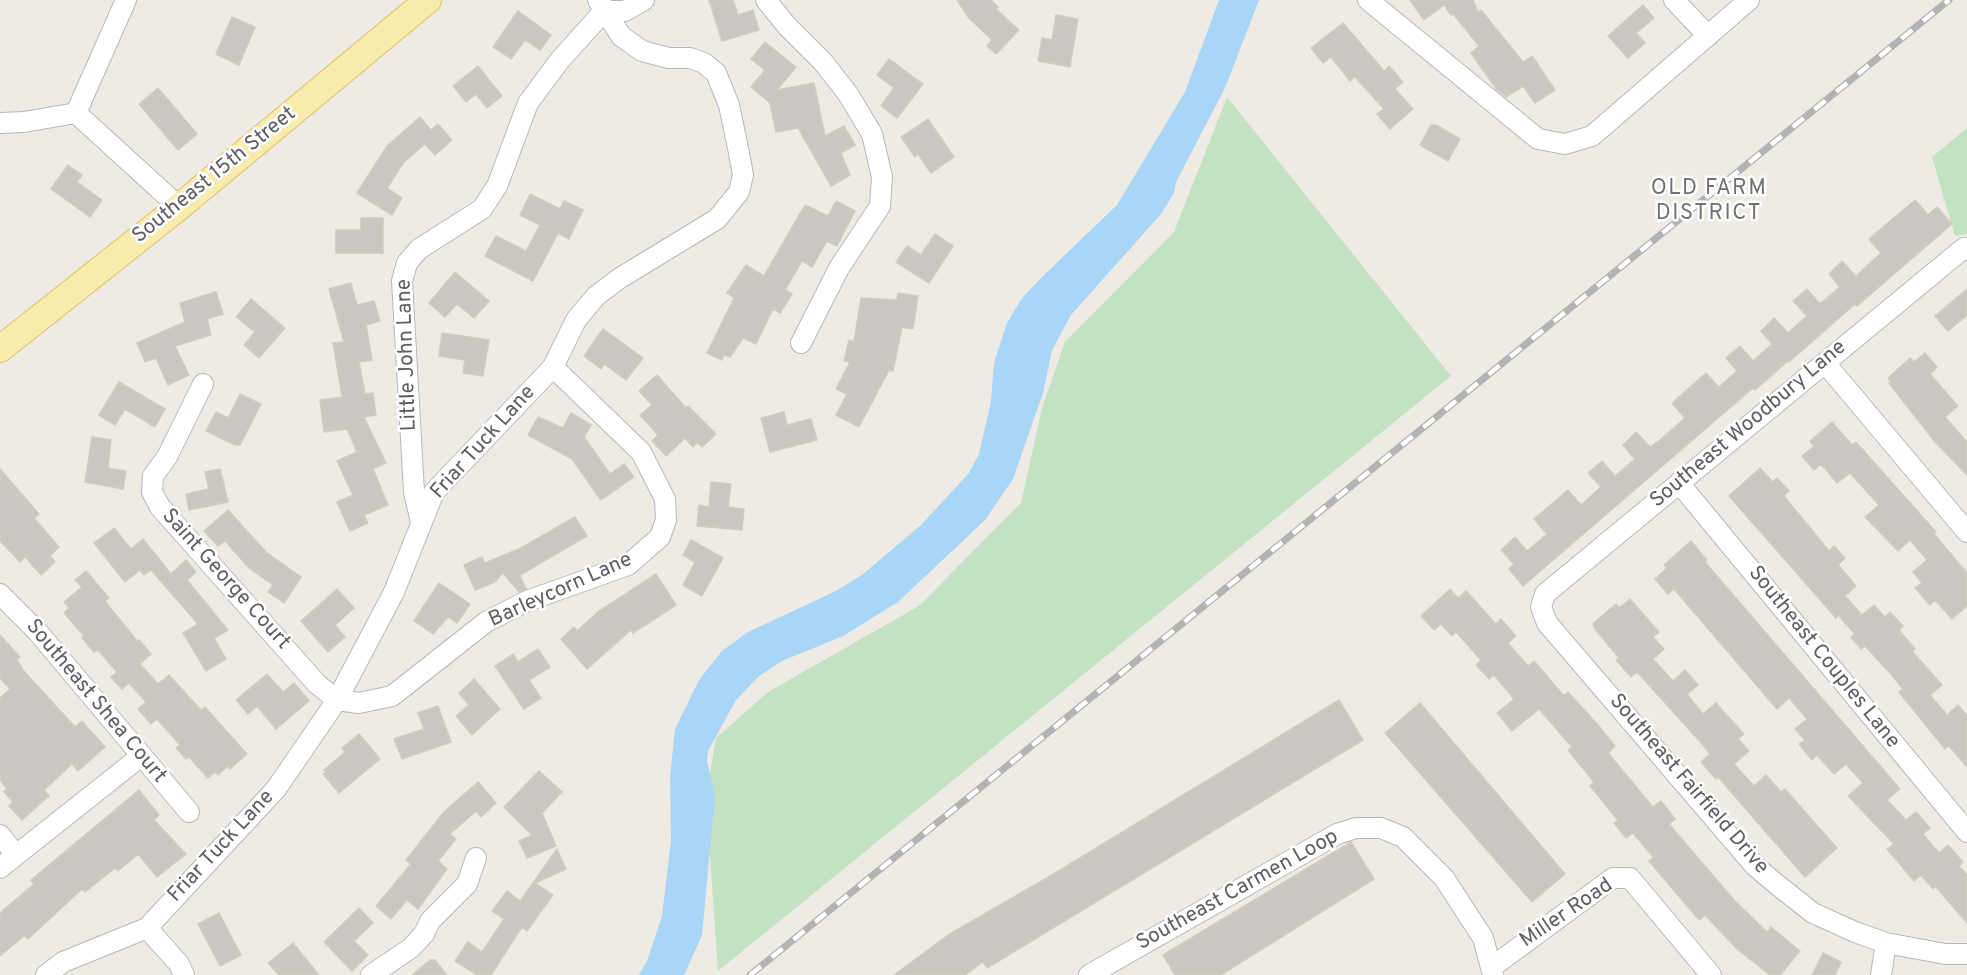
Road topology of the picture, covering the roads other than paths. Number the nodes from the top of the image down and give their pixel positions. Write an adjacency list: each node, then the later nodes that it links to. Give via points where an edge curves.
1 (126, 0): 10 (street)
2 (428, 0): 12 (main road, Southeast 15th Street)
3 (644, 0): 8 (street, via 625,11)
4 (766, 0): 14 (street, via 848,94 872,134 882,177 880,206 839,268)
5 (1368, 0): 9 (street, via 1538,139 1565,144 1592,136)
6 (1674, 0): 9 (street)
7 (1749, 0): 9 (street)
8 (601, 6): 17 (street, Friar Tuck Lane, via 621,36 642,51 669,58 690,58 716,73 729,105 742,175 739,192 717,219 596,296 576,321); 20 (street, Little John Lane, via 528,103 497,186 482,208 419,249 407,263 402,280 414,492)
9 (1708, 36)
10 (76, 113): 11 (street); 12 (street)
11 (0, 123)
12 (179, 207): 15 (main road, Southeast 15th Street)
13 (1966, 249): 16 (street, Southeast Woodbury Lane)
14 (801, 343)
15 (0, 349)
16 (1825, 363): 19 (street, Southeast Woodbury Lane); 21 (street)
17 (553, 367): 20 (street, Friar Tuck Lane, via 434,492); 24 (street, Barleycorn Lane, via 641,452 665,499 666,520 660,537 628,565 526,601 486,622 392,696 359,703)
18 (203, 384): 24 (street, Saint George Court, via 167,457 153,476 152,492 160,507 317,684)
19 (1679, 483): 23 (street, Southeast Woodbury Lane, via 1545,594); 27 (street, Southeast Couples Lane)
20 (421, 522): 24 (street, Friar Tuck Lane, via 394,592)
21 (1967, 532)
22 (0, 594): 25 (street, Southeast Shea Court, via 37,631)
23 (1541, 607): 33 (street, Southeast Fairfield Drive, via 1547,623 1755,866 1813,913)
24 (337, 700): 32 (street, Friar Tuck Lane, via 276,789)
25 (140, 757): 26 (street, Southeast Shea Court); 29 (street)
26 (189, 812)
27 (1967, 832)
28 (0, 836): 29 (street)
29 (16, 855): 31 (street)
30 (476, 858): 38 (street, via 467,884 430,921 424,934 411,948)
31 (0, 868)
32 (147, 928): 36 (street, Friar Tuck Lane, via 63,962); 37 (street)
33 (1886, 943): 34 (street, Southeast Fairfield Drive); 41 (street)
34 (1967, 954)
35 (1493, 971): 39 (street, Southeast Carmen Loop, via 1483,938 1444,878 1403,837 1381,828 1356,828 1337,834); 40 (street, Miller Road, via 1613,878 1630,878)
36 (46, 975)
37 (184, 975)
38 (371, 975)
39 (1089, 975)
40 (1711, 975)
41 (1881, 975)

